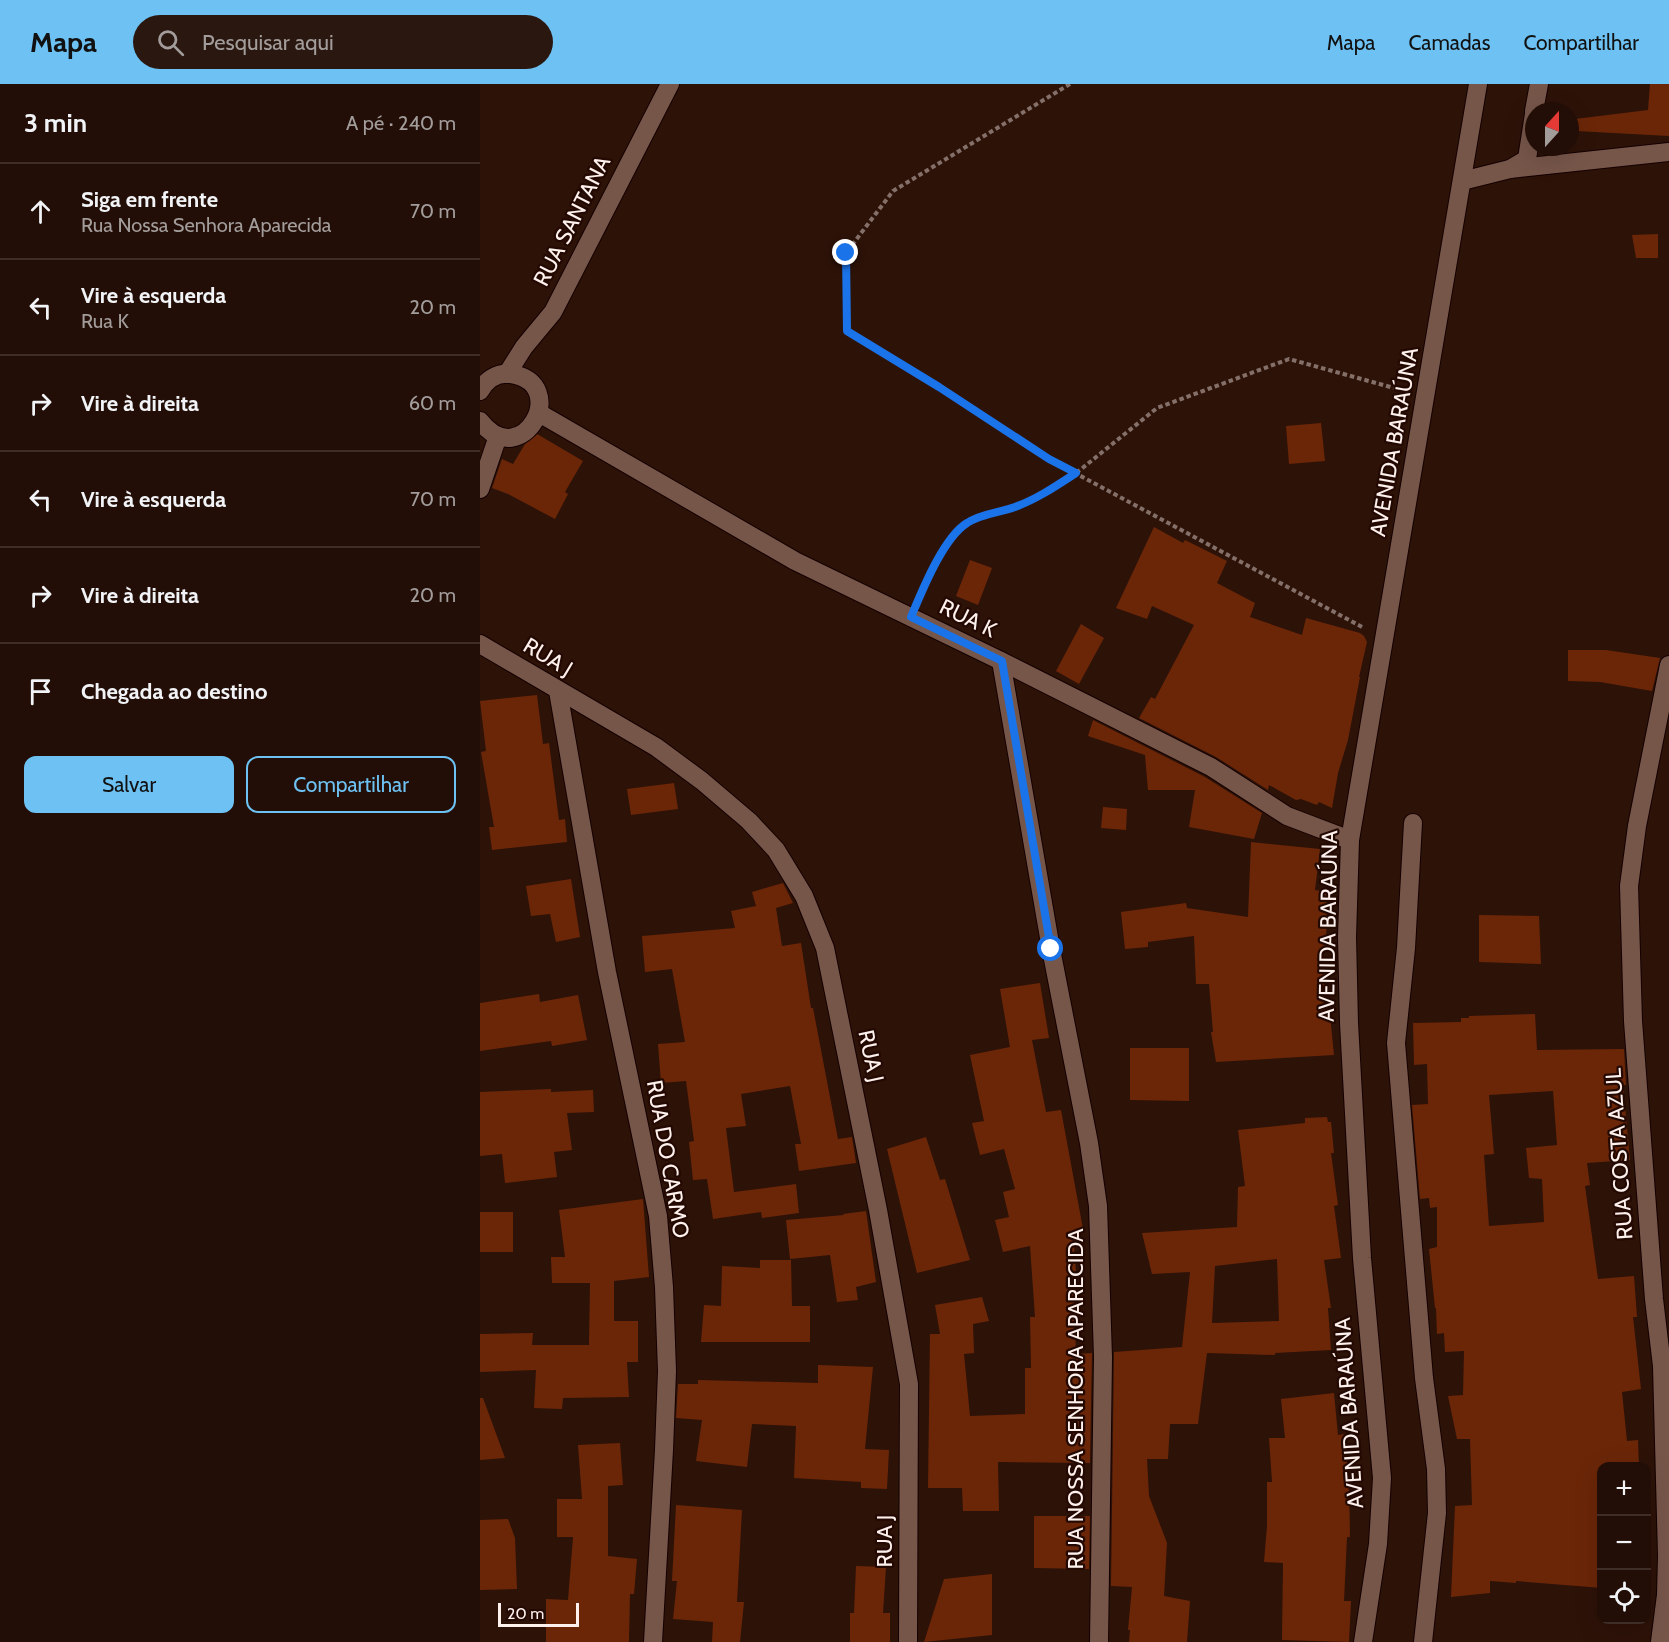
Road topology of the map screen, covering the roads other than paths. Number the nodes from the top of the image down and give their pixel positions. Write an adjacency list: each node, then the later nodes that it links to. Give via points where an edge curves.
1 (670, 84): 9 (street, RUA SANTANA, via 553,312)
2 (1478, 84): 8 (street, AVENIDA BARAÚNA)
3 (1539, 84): 4 (street)
4 (1536, 102)
5 (1669, 152): 7 (street)
6 (1527, 156): 7 (street)
7 (1510, 169): 8 (street)
8 (1462, 181): 20 (street, AVENIDA BARAÚNA)
9 (507, 374): 10 (street); 11 (street, via 521,376 533,386 539,399)
10 (482, 384)
11 (539, 413): 13 (street, via 534,425 524,433); 16 (street, RUA K, via 795,561)
12 (480, 421): 13 (street)
13 (498, 436): 14 (street)
14 (480, 489)
15 (480, 644): 18 (street, RUA J)
16 (1002, 661): 20 (street, RUA K, via 1211,766 1287,816); 24 (street, RUA NOSSA SENHORA APARECIDA, via 1098,1206 1103,1357)
17 (1669, 664): 21 (street, RUA COSTA AZUL, via 1629,886 1634,1033 1654,1299)
18 (558, 691): 22 (street, RUA DO CARMO, via 608,972 658,1216 667,1371); 23 (street, RUA J, via 656,747 749,821 776,850 804,896 825,948 909,1384)
19 (1413, 823): 26 (street, via 1396,1043 1436,1469 1437,1513)
20 (1350, 840): 25 (street, AVENIDA BARAÚNA, via 1349,1023 1362,1258 1382,1478 1378,1544)
21 (1665, 1367): 27 (street, RUA COSTA AZUL, via 1667,1557)
22 (653, 1642)
23 (908, 1642)
24 (1099, 1642)
25 (1363, 1642)
26 (1423, 1642)
27 (1659, 1642)

